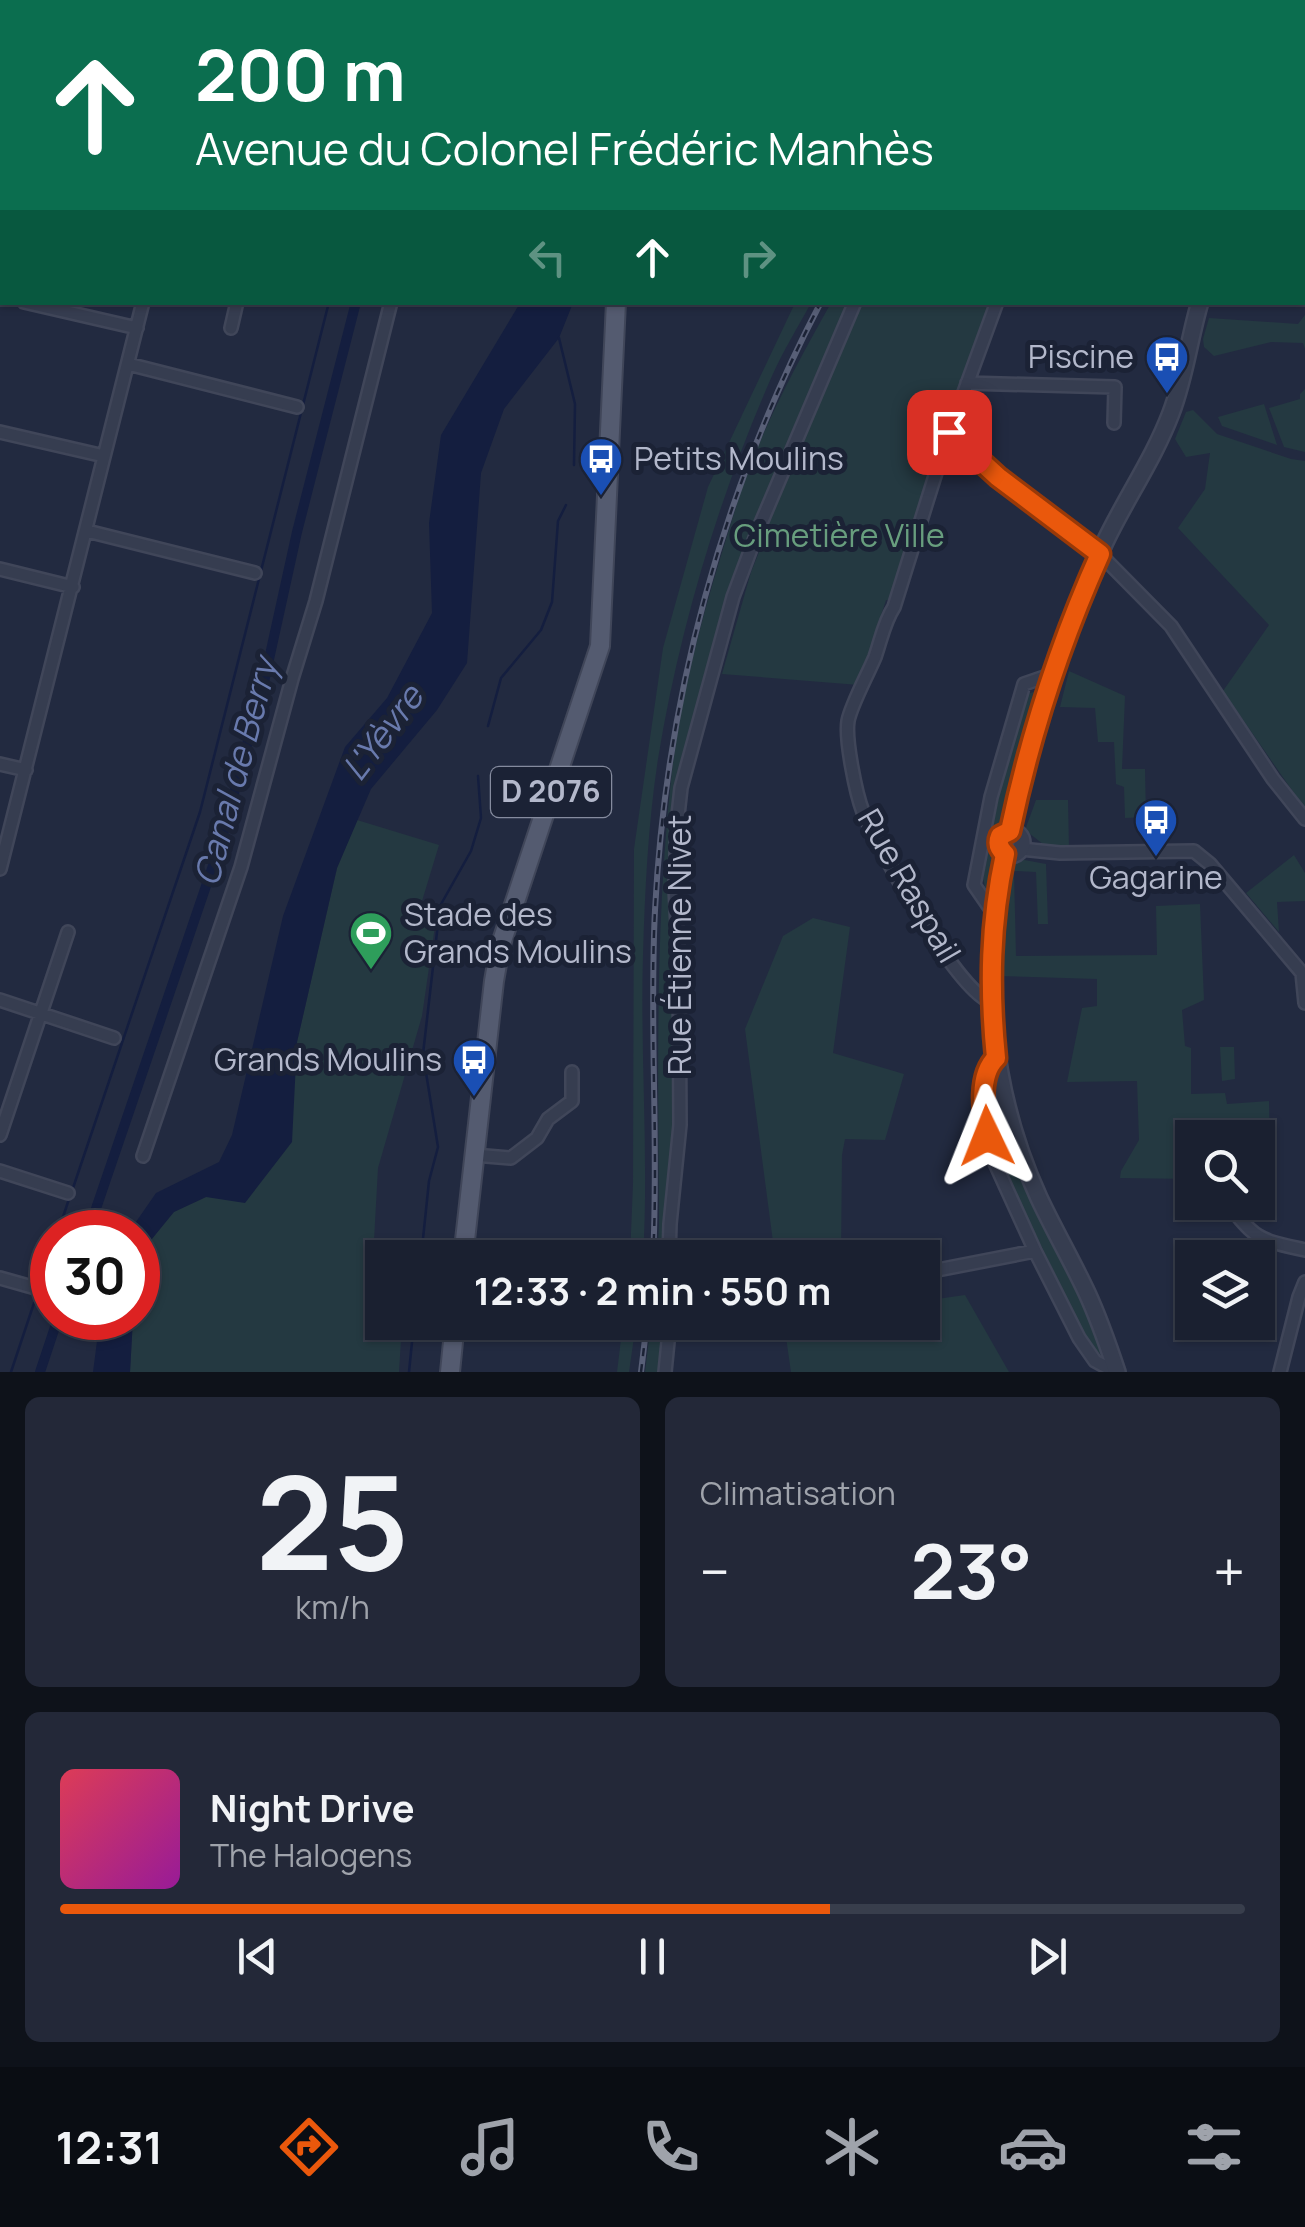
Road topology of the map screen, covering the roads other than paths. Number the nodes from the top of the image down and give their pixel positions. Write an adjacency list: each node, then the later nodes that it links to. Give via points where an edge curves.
1 (37, 305): 9 (street)
2 (143, 305): 9 (street)
3 (236, 305): 10 (street)
4 (390, 305): 40 (street, via 241,866)
5 (616, 305): 39 (main road, D 2076, via 600,646 500,947)
6 (854, 305): 45 (street, Rue Étienne Nivet, via 733,597 681,788 675,888 680,1125)
7 (996, 305): 12 (street, Rue Raspail)
8 (1199, 305): 19 (street, via 1169,418)
9 (137, 328): 11 (street)
10 (231, 328)
11 (128, 364): 13 (street); 17 (street)
12 (967, 384): 14 (street, via 1115,387); 16 (street, Rue Raspail)
13 (297, 407)
14 (1114, 422)
15 (0, 432): 17 (street)
16 (949, 432): 19 (street); 32 (street, Rue Raspail, via 894,607 848,721 849,736 862,808 883,853 966,983)
17 (104, 456): 18 (street)
18 (87, 531): 21 (street); 22 (street)
19 (1100, 554): 23 (street); 26 (street, via 1171,626)
20 (0, 570): 22 (street)
21 (255, 574)
22 (73, 587): 25 (street)
23 (1053, 674): 27 (street, via 1010,831 998,842); 29 (street, via 1024,684 991,797 974,885)
24 (0, 764): 25 (street)
25 (26, 770): 28 (street)
26 (1305, 819)
27 (1013, 852): 29 (street); 33 (street, via 1194,852 1302,973)
28 (0, 869)
29 (994, 914): 32 (street)
30 (68, 932): 34 (street)
31 (0, 1000): 34 (street)
32 (990, 1002): 36 (street)
33 (1305, 1003)
34 (40, 1014): 35 (street); 38 (street)
35 (114, 1038)
36 (996, 1058): 47 (street, via 987,1069 987,1136); 56 (street, via 1038,1196 1104,1331)
37 (572, 1072): 39 (street, via 572,1101 548,1119 537,1138 511,1158)
38 (0, 1134)
39 (474, 1155): 44 (main road, D 2076)
40 (142, 1156)
41 (0, 1171): 42 (street)
42 (68, 1193)
43 (1239, 1220): 46 (street, via 1260,1240)
44 (465, 1240)
45 (670, 1240)
46 (1305, 1250)
47 (1035, 1251): 48 (street); 56 (street, via 1079,1338 1095,1361)
48 (940, 1270)
49 (0, 1278): 51 (street)
50 (1305, 1282): 57 (street)
51 (30, 1286)
52 (454, 1340): 54 (main road)
53 (668, 1340): 55 (street)
54 (450, 1372)
55 (665, 1372)
56 (1116, 1372)
57 (1280, 1372)

